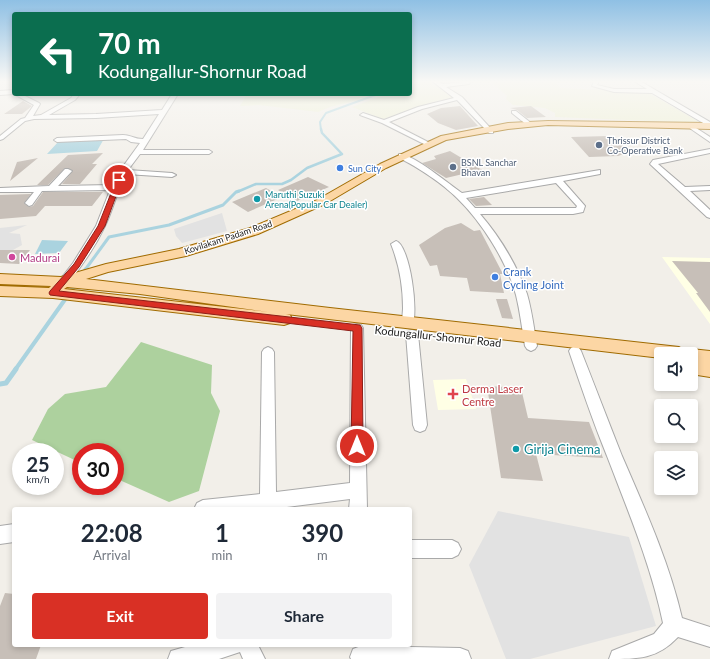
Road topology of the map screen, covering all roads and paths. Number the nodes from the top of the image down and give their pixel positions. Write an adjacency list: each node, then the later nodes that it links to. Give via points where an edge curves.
1 (32, 112): 10 (street)
2 (49, 112): 8 (street)
3 (162, 112): 8 (street); 19 (street)
4 (410, 112): 11 (street)
5 (474, 112): 15 (street)
6 (514, 112): 12 (street)
7 (686, 112): 13 (street)
8 (42, 116): 10 (street)
9 (363, 116): 11 (street)
10 (28, 118): 16 (street)
11 (384, 122): 20 (street)
12 (529, 124): 13 (main road, Kovilakam Padam Road); 15 (main road, Kovilakam Padam Road)
13 (710, 127): 14 (main road, Kovilakam Padam Road)
14 (693, 128): 15 (main road, Kovilakam Padam Road, via 553,126); 18 (street)
15 (490, 131): 20 (main road, Kovilakam Padam Road, via 461,133); 24 (main road, Kovilakam Padam Road, via 445,142)
16 (1, 138)
17 (57, 140): 19 (street, via 123,136 132,141)
18 (710, 140)
19 (143, 142): 21 (street)
20 (428, 144): 24 (main road, Kovilakam Padam Road)
21 (138, 152): 22 (street); 26 (street)
22 (209, 152)
23 (710, 152): 34 (street, via 654,164)
24 (405, 158): 36 (street); 41 (main road, Kovilakam Padam Road, via 321,202 254,231 181,252 106,268); 43 (main road, Kovilakam Padam Road, via 346,195 280,228 243,243 130,275)
25 (68, 171): 31 (street)
26 (123, 172): 28 (street); 30 (street)
27 (597, 172): 29 (street)
28 (172, 175)
29 (558, 180): 36 (street); 38 (street, via 581,206 580,210)
30 (115, 187): 31 (street); 44 (street, via 102,226)
31 (52, 188): 33 (street)
32 (710, 188): 34 (street)
33 (40, 189): 35 (street); 37 (street)
34 (683, 189): 39 (street)
35 (2, 190)
36 (460, 196): 38 (street)
37 (29, 203)
38 (474, 211): 49 (street, via 510,268 521,294)
39 (710, 216)
40 (396, 244): 48 (street, via 404,263)
41 (86, 278): 43 (main road, Kodungallur-Shornur Road); 44 (main road, Kodungallur-Shornur Road)
42 (0, 279): 44 (main road)
43 (111, 285): 46 (main road, Kovilakam Padam Road); 48 (main road, Kodungallur-Shornur Road)
44 (64, 287): 45 (main road, Kodungallur-Shornur Road); 46 (main road, Kodungallur-Shornur Road)
45 (0, 291)
46 (99, 298): 47 (main road, Kodungallur-Shornur Road)
47 (357, 328): 48 (main road, Kodungallur-Shornur Road); 59 (street)
48 (410, 328): 49 (main road, Kodungallur-Shornur Road); 58 (street)
49 (529, 341): 50 (main road, Kodungallur-Shornur Road); 52 (main road, Kodungallur-Shornur Road)
50 (575, 351): 55 (main road, Kodungallur-Shornur Road); 67 (street, via 652,546 669,600)
51 (268, 352): 60 (street)
52 (654, 352)
53 (698, 357): 54 (main road)
54 (710, 358)
55 (654, 362)
56 (698, 368): 57 (main road)
57 (710, 370)
58 (420, 425)
59 (357, 490): 60 (street); 62 (street)
60 (268, 500): 61 (street)
61 (217, 507)
62 (358, 507)
63 (12, 533): 64 (street)
64 (0, 534)
65 (452, 548): 66 (street)
66 (412, 549)
67 (674, 626): 68 (street); 75 (street, via 661,641)
68 (710, 638)
69 (224, 647): 72 (street)
70 (248, 647): 73 (street)
71 (361, 654): 74 (street)
72 (179, 659)
73 (254, 659)
74 (460, 659)
75 (622, 659)

